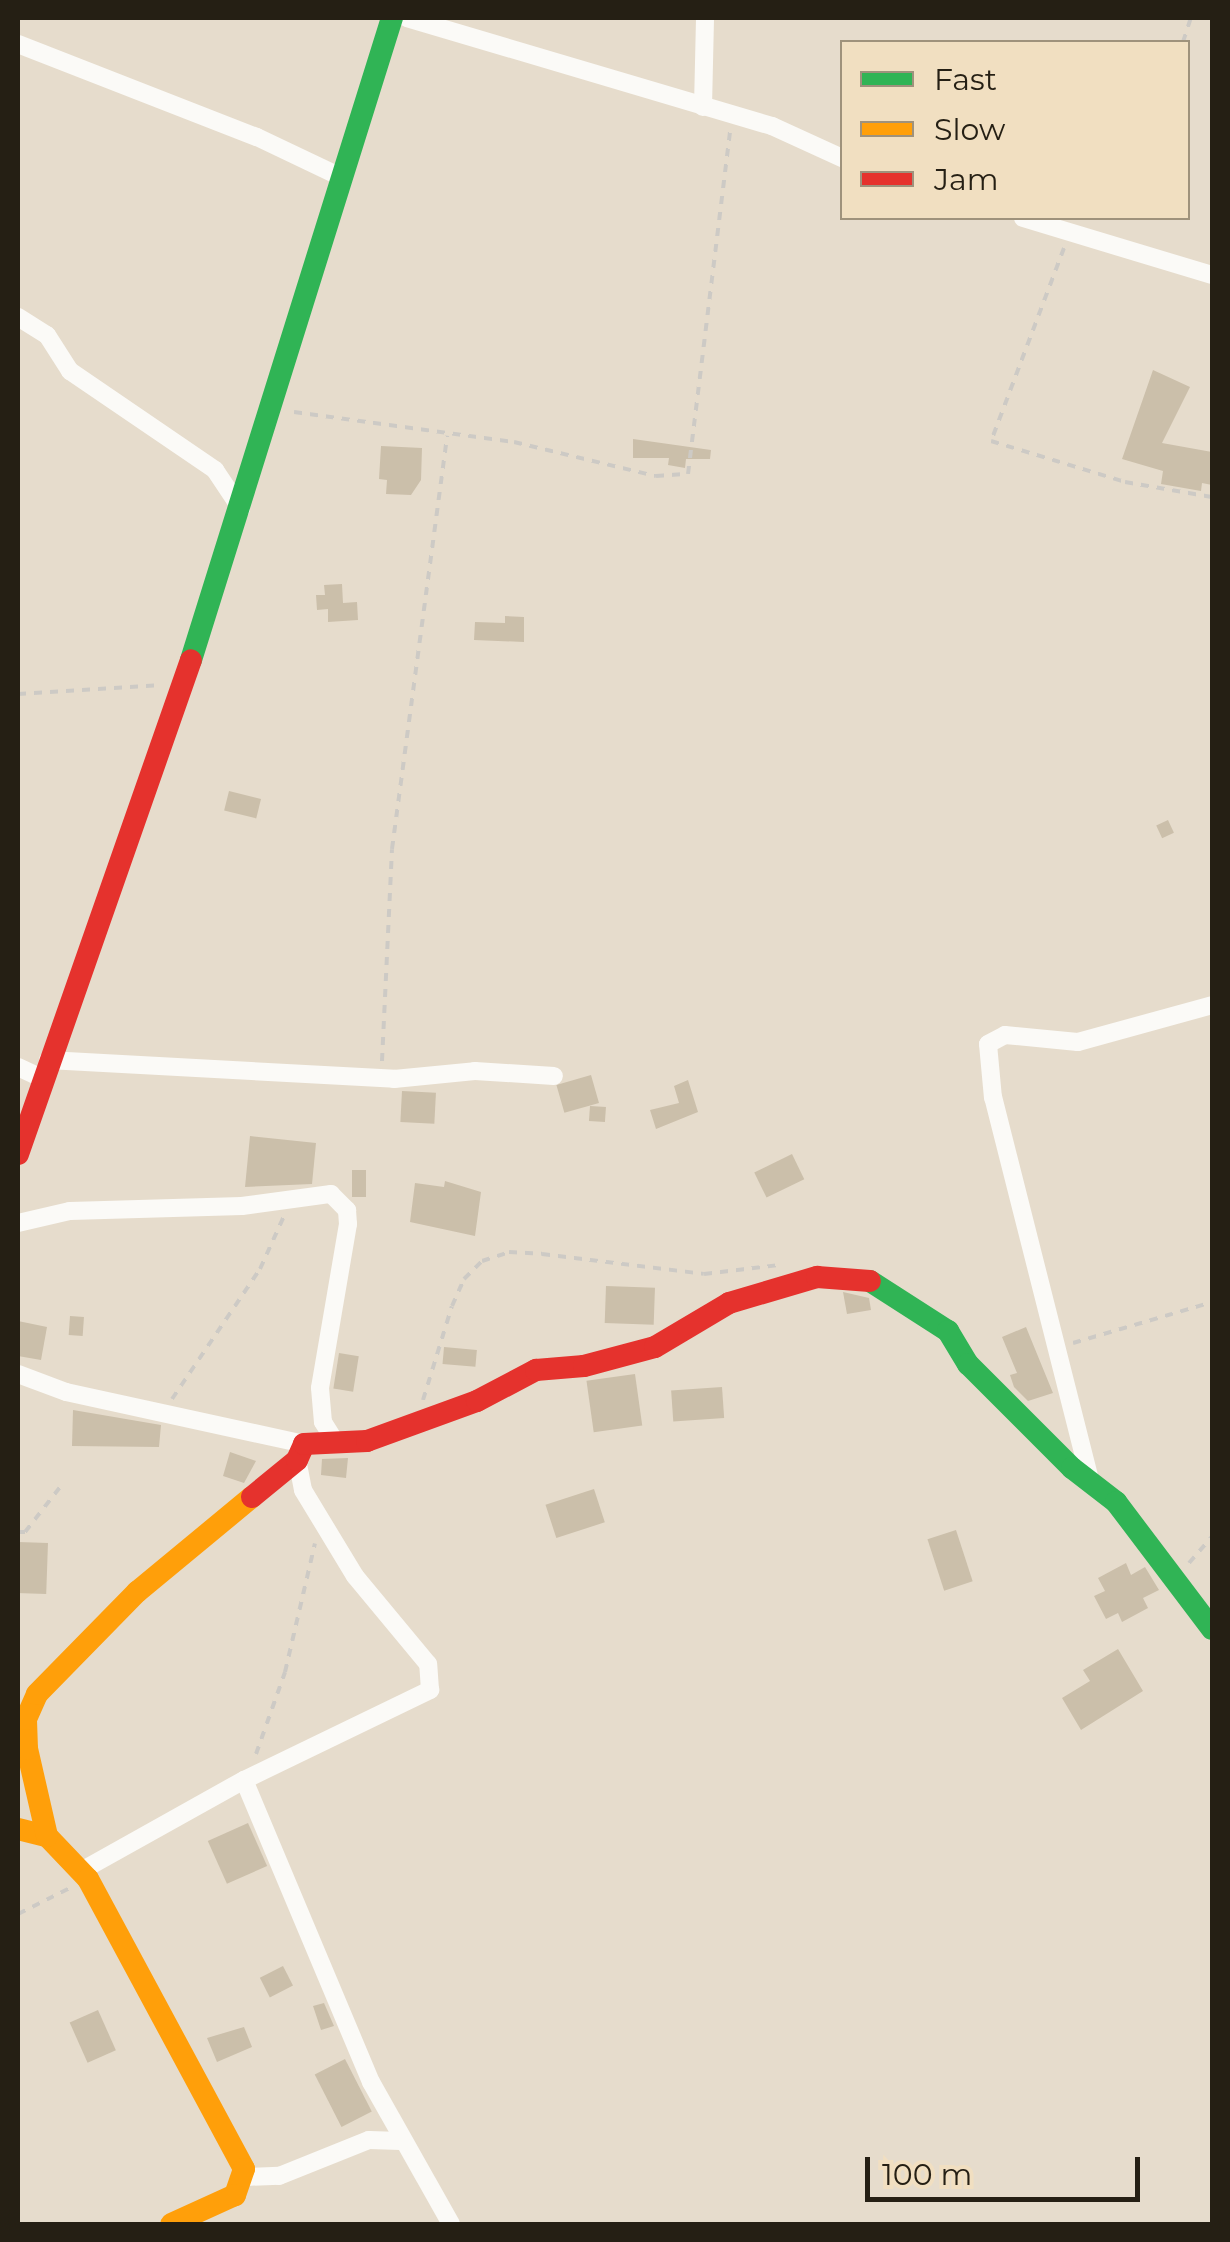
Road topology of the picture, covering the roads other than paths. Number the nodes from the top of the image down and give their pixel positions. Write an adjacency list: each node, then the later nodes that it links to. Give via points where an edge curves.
1 (392, 18): 7 (street)
2 (407, 18): 5 (street)
3 (704, 18): 5 (street)
4 (18, 44): 7 (street)
5 (703, 108): 6 (street, via 772,126)
6 (840, 157)
7 (343, 178): 11 (street)
8 (1028, 220): 9 (street)
9 (1212, 275)
10 (18, 317): 11 (street, via 47,335 70,370 215,470)
11 (241, 509): 14 (street)
12 (1212, 1005): 21 (street, via 1078,1042 1005,1036 988,1044 993,1098)
13 (18, 1067): 14 (street)
14 (45, 1069): 15 (street); 16 (street)
15 (554, 1076)
16 (18, 1154)
17 (18, 1224): 19 (street, via 70,1211 290,1202 331,1194 346,1210 343,1271 320,1388 323,1422)
18 (18, 1374): 20 (street)
19 (336, 1444): 20 (street); 21 (street, via 367,1442 477,1401 536,1370 584,1366 655,1346 729,1303 839,1274 883,1284 948,1331 968,1364)
20 (300, 1451): 23 (street, via 303,1490 355,1576 428,1664 432,1685); 25 (street, via 137,1592 37,1694 26,1719 27,1749)
21 (1090, 1480): 22 (street, via 1116,1502)
22 (1212, 1629)
23 (248, 1778): 26 (street); 27 (street)
24 (18, 1829): 25 (street)
25 (47, 1836): 26 (street)
26 (84, 1875): 28 (street)
27 (401, 2141): 28 (street, via 369,2140 279,2176); 30 (street)
28 (244, 2177): 29 (street, via 235,2196)
29 (171, 2224)
30 (451, 2224)

